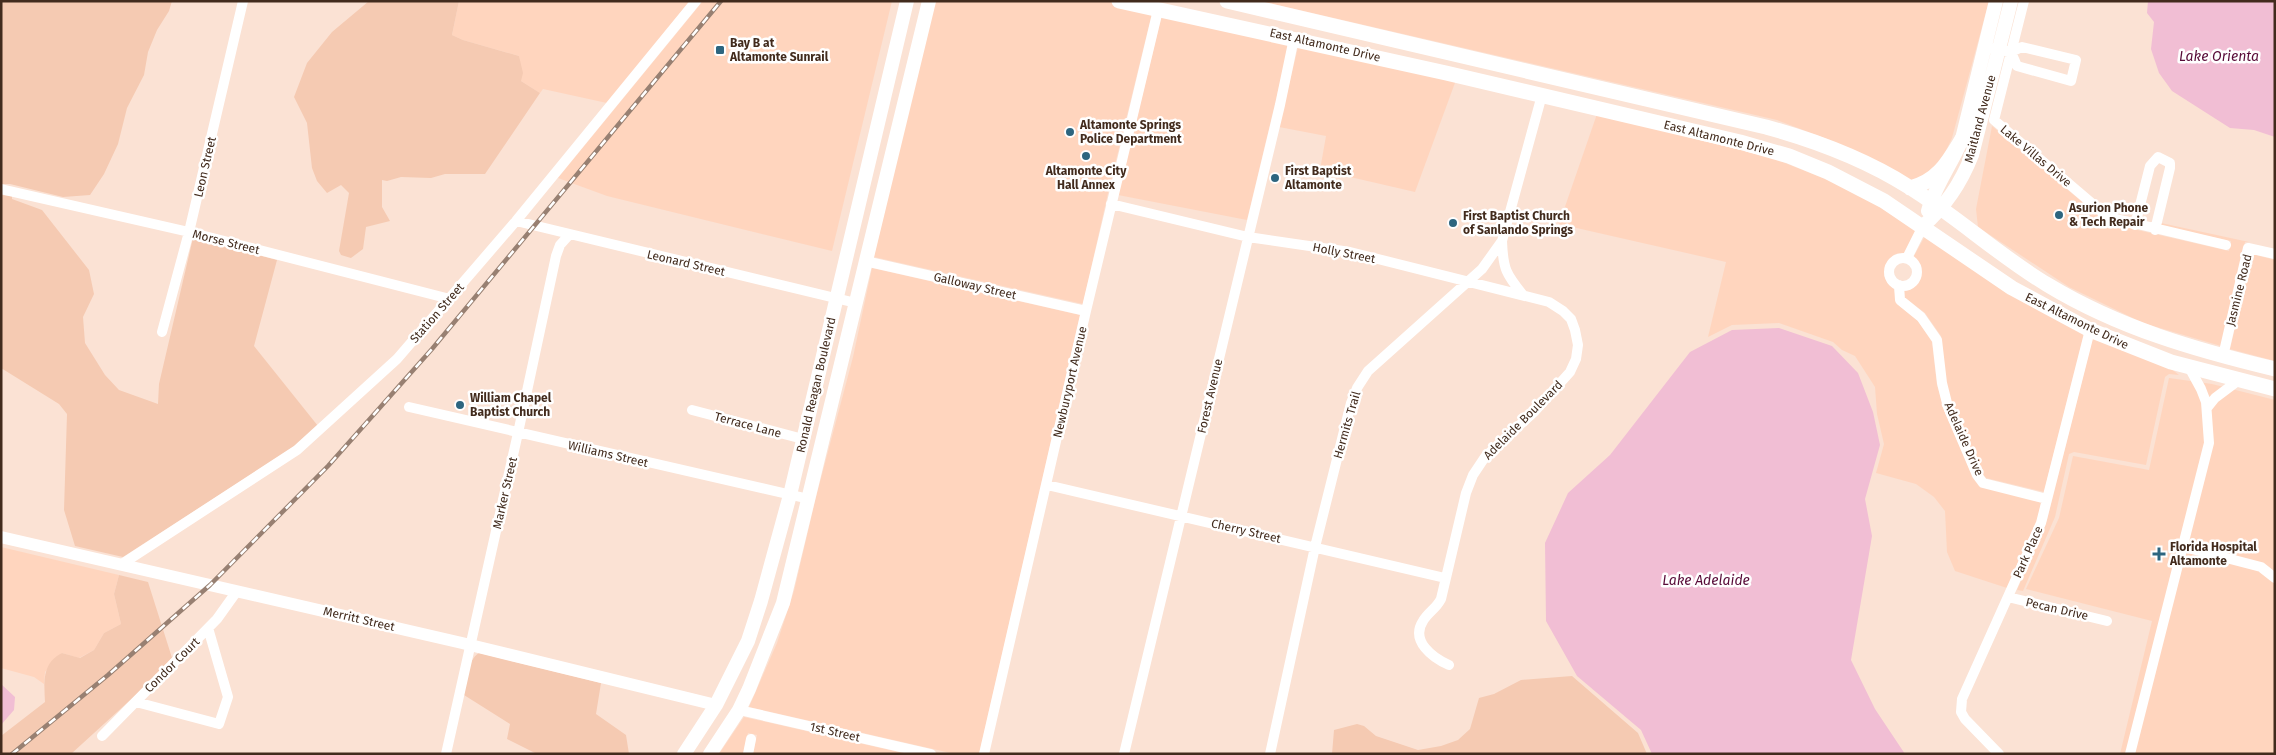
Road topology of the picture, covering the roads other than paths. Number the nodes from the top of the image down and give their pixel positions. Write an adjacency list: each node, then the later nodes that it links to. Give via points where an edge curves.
1 (244, 1): 31 (street, Leon Street)
2 (696, 1): 27 (street, Station Street)
3 (908, 1): 43 (main road, Ronald Reagan Boulevard)
4 (929, 1): 38 (main road, Ronald Reagan Boulevard)
5 (1119, 1): 10 (main road, East Altamonte Drive)
6 (1227, 1): 11 (main road, East Altamonte Drive)
7 (1996, 1): 13 (main road, Maitland Avenue)
8 (2012, 1): 15 (main road, Maitland Avenue)
9 (2024, 1): 15 (street, Lake Villas Drive)
10 (1162, 6): 12 (main road, East Altamonte Drive); 25 (street, Newburyport Avenue)
11 (1370, 35): 14 (main road, via 1356,45); 16 (main road, East Altamonte Drive)
12 (1294, 38): 14 (main road, East Altamonte Drive); 33 (street, Forest Avenue)
13 (1984, 47): 15 (street); 22 (main road, Maitland Avenue)
14 (1340, 48): 18 (main road, East Altamonte Drive)
15 (2005, 51): 15 (street, via 2017,66 2070,81 2076,60 2022,47); 26 (main road, Maitland Avenue, via 1966,171); 28 (street, Lake Villas Drive, via 1994,120 2108,218)
16 (1549, 77): 17 (main road, East Altamonte Drive); 18 (main road, via 1533,87)
17 (1569, 81): 19 (main road); 20 (main road, East Altamonte Drive)
18 (1519, 90): 19 (main road, East Altamonte Drive)
19 (1542, 95): 21 (main road, East Altamonte Drive); 34 (street, Hermits Trail)
20 (1703, 113): 21 (main road, via 1696,123); 23 (main road, East Altamonte Drive, via 1818,143 1865,162)
21 (1681, 128): 29 (main road, East Altamonte Drive, via 1758,146 1803,161 1870,193)
22 (1962, 139): 23 (main road, via 1935,175 1925,184); 26 (main road, Maitland Avenue)
23 (1910, 188): 26 (main road, East Altamonte Drive)
24 (1, 189): 31 (street, Morse Street)
25 (1111, 204): 33 (street, Holly Street); 45 (street, Newburyport Avenue)
26 (1936, 206): 29 (main road, Maitland Avenue); 46 (main road, East Altamonte Drive, via 2027,272)
27 (516, 221): 32 (street, Leonard Street); 42 (street, Station Street)
28 (2135, 225): 30 (street, Lake Villas Drive); 30 (street, via 2150,166 2158,157 2170,163 2170,168)
29 (1923, 226): 37 (street, Adelaide Drive); 47 (main road, East Altamonte Drive, via 2012,288)
30 (2155, 230): 35 (street, Lake Villas Drive)
31 (190, 232): 42 (street, Morse Street); 51 (street, Leon Street)
32 (569, 235): 43 (street, Leonard Street); 60 (street, Marker Street, via 556,256)
33 (1248, 237): 39 (street, Holly Street, via 1350,252); 66 (street, Forest Avenue)
34 (1502, 242): 39 (street, Hermits Trail); 41 (street, via 1503,263)
35 (2226, 245)
36 (2275, 254): 52 (street, Jasmine Road, via 2248,248)
37 (1907, 258): 40 (street, Adelaide Drive, via 1896,259 1889,268 1890,278); 40 (street, via 1915,265 1916,276 1909,284)
38 (865, 261): 44 (main road, Ronald Reagan Boulevard); 45 (street, Galloway Street)
39 (1468, 282): 41 (street, Holly Street); 68 (street, Hermits Trail, via 1368,371 1357,388)
40 (1898, 285): 65 (street, Adelaide Drive, via 1900,300 1921,317 1937,340 1948,408 1977,475 1983,483)
41 (1523, 295): 48 (street, Holly Street, via 1549,302)
42 (450, 299): 70 (street, Station Street, via 397,359 313,438)
43 (835, 299): 44 (street, Leonard Street); 61 (main road, Ronald Reagan Boulevard)
44 (856, 303): 64 (main road, Ronald Reagan Boulevard)
45 (1086, 311): 62 (street, Newburyport Avenue)
46 (2100, 312): 47 (main road); 49 (main road, East Altamonte Drive)
47 (2064, 317): 50 (main road, East Altamonte Drive)
48 (1571, 319): 71 (street, Adelaide Boulevard, via 1578,345 1570,372 1535,412 1485,457 1473,475)
49 (2126, 324): 50 (main road, via 2110,324); 52 (main road, East Altamonte Drive, via 2177,344)
50 (2090, 330): 53 (main road, East Altamonte Drive); 65 (street, Park Place)
51 (162, 332)
52 (2223, 356): 54 (main road, East Altamonte Drive)
53 (2188, 368): 55 (main road, East Altamonte Drive); 58 (street, via 2201,388)
54 (2275, 370)
55 (2239, 380): 56 (main road, East Altamonte Drive); 58 (street)
56 (2275, 389)
57 (409, 407): 60 (street, Williams Street)
58 (2207, 408): 69 (street, via 2209,443)
59 (692, 410): 61 (street, Terrace Lane)
60 (518, 433): 63 (street, Williams Street); 77 (street, Marker Street)
61 (803, 439): 63 (main road, Ronald Reagan Boulevard)
62 (1046, 485): 66 (street, Cherry Street); 89 (street, Newburyport Avenue)
63 (790, 495): 64 (street, Williams Street); 80 (main road, Ronald Reagan Boulevard, via 748,641)
64 (809, 498): 81 (main road, Ronald Reagan Boulevard, via 783,603)
65 (2047, 499): 74 (street, Park Place, via 2033,544)
66 (1181, 517): 68 (street, Cherry Street); 90 (street, Forest Avenue)
67 (1, 537): 70 (street, Merritt Street)
68 (1315, 547): 71 (street, Cherry Street); 91 (street, Hermits Trail)
69 (2184, 547): 72 (street, via 2261,567); 93 (street)
70 (122, 564): 73 (street, Merritt Street)
71 (1445, 578): 78 (street, Adelaide Boulevard, via 1436,609 1424,618 1420,627 1420,639 1427,651)
72 (2275, 578)
73 (237, 591): 76 (street, Condor Court); 77 (street, Merritt Street)
74 (2008, 597): 75 (street, Pecan Drive); 92 (street, Park Place, via 1961,706 1965,718)
75 (2107, 621)
76 (208, 628): 79 (street, Condor Court); 79 (street, via 228,697 219,724)
77 (471, 646): 80 (street, Merritt Street); 84 (street, Marker Street)
78 (1449, 665)
79 (136, 702): 82 (street, Condor Court)
80 (716, 706): 81 (main road); 85 (main road, Ronald Reagan Boulevard)
81 (739, 710): 86 (main road, Ronald Reagan Boulevard); 88 (street, 1st Street)
82 (102, 736)
83 (751, 739): 87 (street)
84 (446, 754)
85 (684, 754)
86 (710, 754)
87 (748, 754)
88 (931, 754)
89 (984, 754)
90 (1124, 754)
91 (1270, 754)
92 (1999, 754)
93 (2130, 754)

